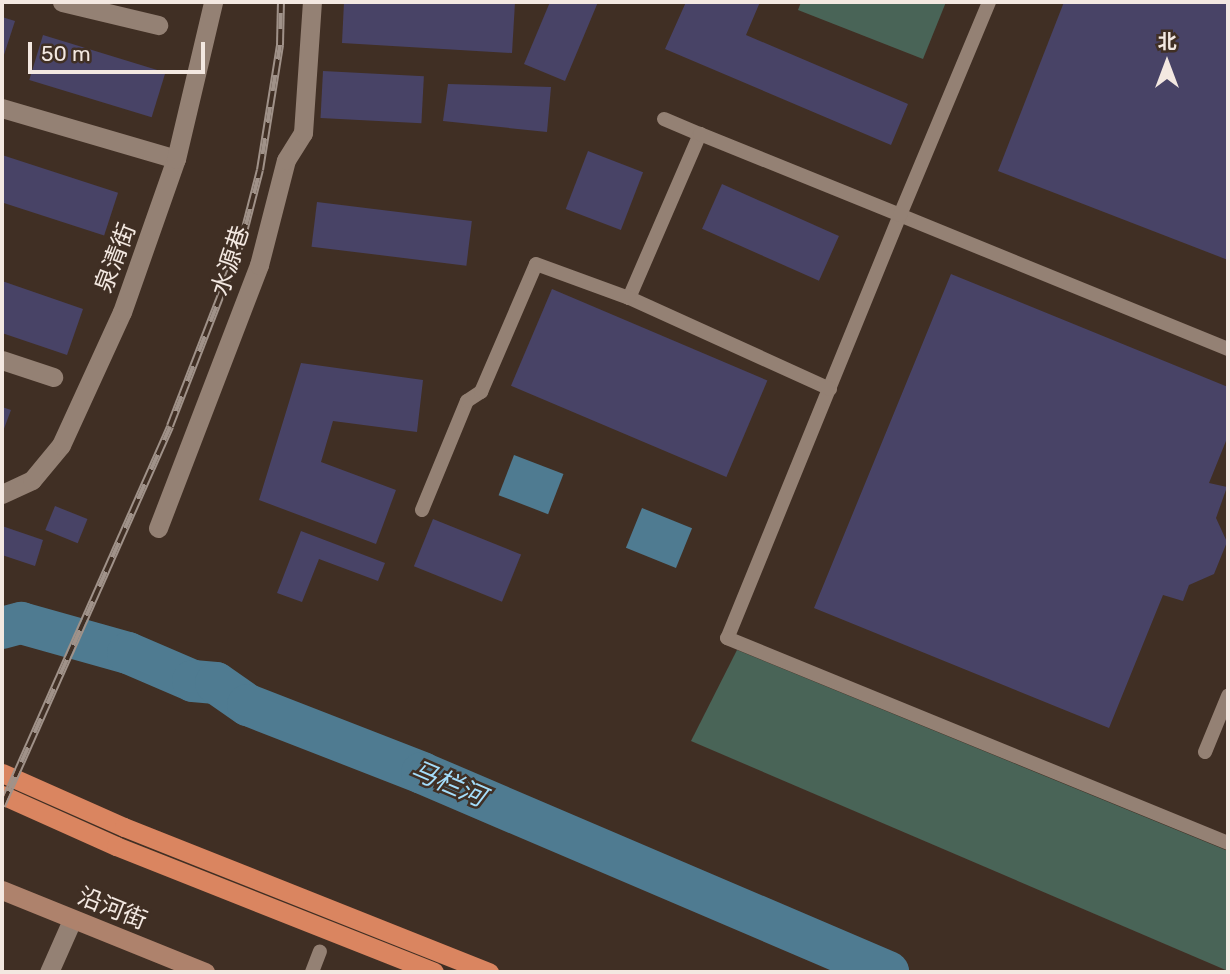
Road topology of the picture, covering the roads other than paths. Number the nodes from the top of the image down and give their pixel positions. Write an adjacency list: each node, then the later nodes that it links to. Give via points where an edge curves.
1 (62, 2): 5 (street)
2 (213, 2): 9 (street, 泉清街)
3 (312, 2): 18 (street, 水源巷, via 303,133 286,160 259,265)
4 (989, 2): 10 (lane)
5 (158, 25)
6 (2, 108): 9 (street)
7 (664, 119): 8 (lane)
8 (700, 134): 10 (lane); 11 (lane)
9 (176, 159): 16 (street, 泉清街, via 122,312 61,445 32,480)
10 (900, 215): 12 (lane); 15 (lane)
11 (629, 298): 15 (lane); 17 (lane, via 536,264 481,392 467,401)
12 (1228, 349)
13 (2, 360): 14 (street)
14 (53, 377)
15 (830, 389): 23 (lane, via 727,638)
16 (2, 494)
17 (422, 510)
18 (158, 527)
19 (1228, 696): 20 (lane)
20 (1205, 752)
21 (2, 773): 31 (highway, via 124,827)
22 (2, 795): 30 (highway, via 116,846)
23 (1228, 843)
24 (2, 890): 25 (main road, 沿河街)
25 (72, 920): 27 (street); 28 (main road, 沿河街)
26 (320, 951): 29 (lane)
27 (49, 972)
28 (205, 972)
29 (312, 972)
30 (434, 972)
31 (489, 972)

